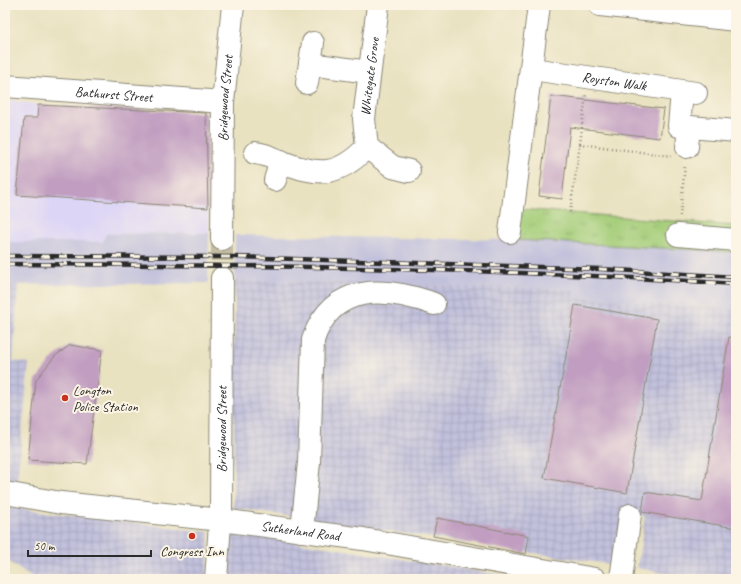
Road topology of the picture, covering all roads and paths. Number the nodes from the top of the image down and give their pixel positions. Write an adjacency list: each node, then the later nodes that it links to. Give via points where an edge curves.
1 (233, 5): 11 (street, Bridgewood Street)
2 (378, 5): 8 (street, Whitegate Grove)
3 (539, 5): 7 (street)
4 (600, 5): 5 (street)
5 (736, 20)
6 (310, 63): 8 (street)
7 (532, 69): 9 (street, Royston Walk); 19 (street)
8 (370, 72): 15 (street, Whitegate Grove, via 364,119)
9 (588, 78): 13 (street, Royston Walk, via 689,93 679,126); 14 (path)
10 (5, 86): 11 (street, Bathurst Street)
11 (223, 102): 21 (street, Bridgewood Street)
12 (736, 131): 13 (street)
13 (688, 137): 14 (path, via 670,157); 20 (path)
14 (580, 144): 18 (path)
15 (367, 147): 16 (street, via 354,160 330,172 278,171 270,155); 17 (street, via 393,167)
16 (256, 153)
17 (409, 170)
18 (570, 212)
19 (505, 217)
20 (678, 235): 22 (street)
21 (222, 239)
22 (736, 240)
23 (222, 278): 27 (street, Bridgewood Street)
24 (434, 304): 28 (street, via 399,294 364,294 336,304 316,328 313,340 309,462)
25 (5, 493): 27 (street, Sutherland Road, via 61,503)
26 (630, 516): 31 (street)
27 (221, 520): 28 (street, Sutherland Road); 29 (street, Bridgewood Street)
28 (302, 531): 30 (street, Sutherland Road)
29 (216, 579)
30 (595, 579)
31 (621, 579)

